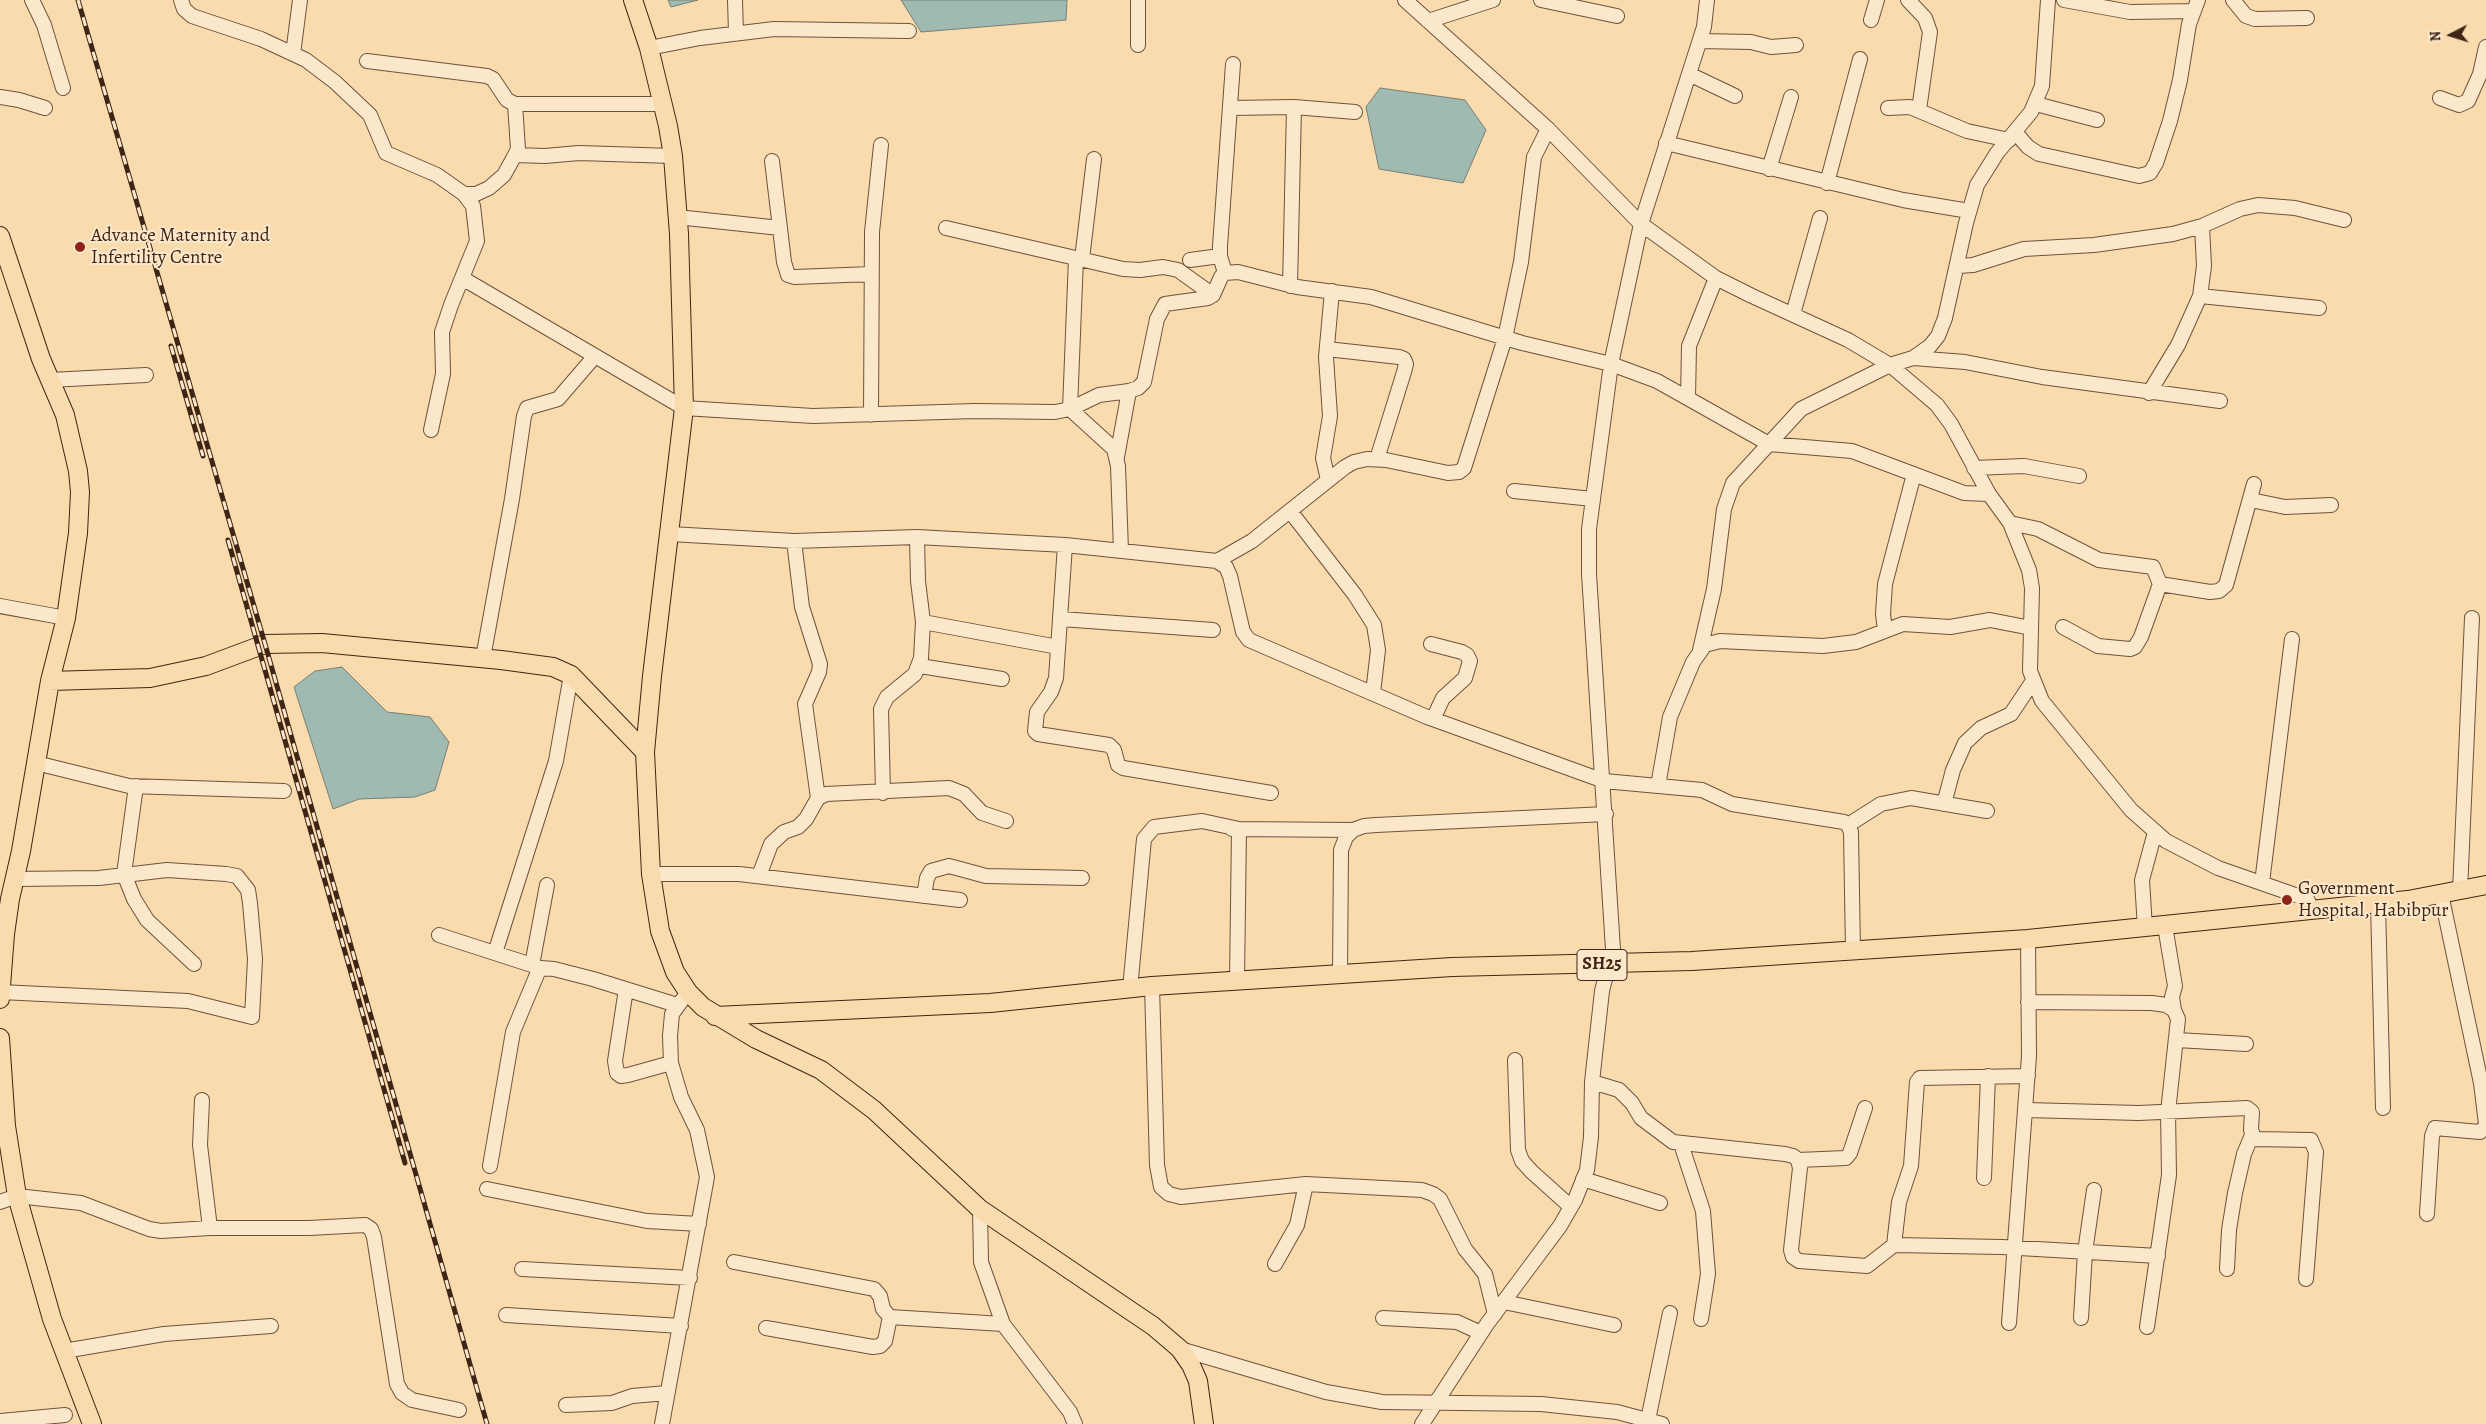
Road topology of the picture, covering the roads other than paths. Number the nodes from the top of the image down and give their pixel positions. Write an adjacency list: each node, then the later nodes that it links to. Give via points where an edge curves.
1 (32, 0): 34 (street, via 44,25)
2 (180, 0): 29 (street, via 192,16 235,29)
3 (300, 0): 29 (street)
4 (632, 0): 28 (main road)
5 (735, 0): 23 (street)
6 (1138, 0): 26 (street)
7 (1405, 0): 21 (street)
8 (1493, 0): 17 (street)
9 (1541, 0): 18 (street)
10 (1707, 0): 24 (street)
11 (1877, 0): 20 (street)
12 (1908, 0): 46 (street, via 1925,18 1930,32)
13 (2048, 0): 41 (street, via 2044,72)
14 (2064, 0): 16 (street, via 2130,12)
15 (2234, 0): 19 (street, via 2246,16 2255,19)
16 (2196, 5): 50 (street, via 2170,121 2150,173 2140,176 2046,157)
17 (1451, 7): 21 (street)
18 (1617, 16)
19 (2307, 18)
20 (1871, 20)
21 (1428, 21): 49 (street)
22 (909, 30): 23 (street, via 811,28)
23 (736, 33): 28 (street)
24 (1700, 41): 25 (street, via 1751,42 1771,47); 33 (street)
25 (1796, 44)
26 (1138, 45)
27 (2486, 47): 38 (street, via 2480,74 2468,101 2459,105)
28 (649, 48): 40 (main road)
29 (293, 54): 59 (street, via 360,104 378,131 386,153 437,175)
30 (1860, 59): 58 (street)
31 (367, 61): 39 (street, via 477,73 493,79 507,100)
32 (1233, 64): 44 (street)
33 (1689, 74): 35 (street); 51 (street)
34 (63, 88)
35 (1735, 96)
36 (0, 97): 43 (street)
37 (1791, 97): 57 (street)
38 (2440, 98)
39 (515, 104): 40 (street); 53 (street, via 518,149)
40 (664, 104): 54 (main road)
41 (2036, 104): 48 (street); 50 (street)
42 (1294, 107): 44 (street); 47 (street); 77 (street)
43 (45, 108)
44 (1230, 108): 69 (street)
45 (1888, 108): 46 (street)
46 (1919, 110): 50 (street, via 1967,130)
47 (1355, 112)
48 (2097, 120)
49 (1548, 129): 64 (street); 83 (street, via 1534,157 1521,262)
50 (2012, 136): 60 (street, via 1996,153 1977,185)
51 (1666, 143): 57 (street); 64 (street)
52 (881, 145): 74 (street)
53 (515, 155): 54 (street); 59 (street, via 504,175 489,188 476,194)
54 (673, 156): 61 (main road)
55 (1094, 159): 70 (street)
56 (772, 161): 66 (street)
57 (1769, 169): 58 (street)
58 (1827, 183): 60 (street)
59 (464, 194): 75 (street, via 473,206 477,241)
60 (1969, 211): 72 (street)
61 (677, 217): 66 (street); 95 (main road)
62 (1820, 218): 82 (street)
63 (2344, 220): 65 (street, via 2269,204 2240,209)
64 (1642, 224): 76 (street); 87 (street)
65 (2202, 226): 72 (street, via 2156,237 2019,250 1973,265); 80 (street, via 2204,266)
66 (780, 228): 74 (street, via 788,275)
67 (946, 228): 70 (street)
68 (1, 241): 90 (main road)
69 (1220, 256): 71 (street); 73 (street)
70 (1079, 258): 79 (street, via 1131,270 1163,267 1178,270); 96 (street)
71 (1190, 260)
72 (1958, 266): 86 (street, via 1938,336 1926,350)
73 (1225, 273): 77 (street, via 1238,272); 79 (street)
74 (871, 274): 97 (street)
75 (462, 278): 85 (street); 98 (street, via 442,332 442,374)
76 (1716, 278): 82 (street); 93 (street, via 1689,346)
77 (1290, 286): 78 (street)
78 (1332, 291): 83 (street, via 1371,297); 84 (street)
79 (1213, 295): 91 (street, via 1165,304 1157,319 1144,382)
80 (2200, 296): 81 (street); 92 (street, via 2178,345)
81 (2319, 308)
82 (1793, 314): 88 (street, via 1848,340)
83 (1505, 338): 87 (street); 101 (street, via 1464,468 1448,473)
84 (1327, 349): 101 (street, via 1404,359 1404,372); 105 (street, via 1330,409 1323,458)
85 (595, 356): 95 (street); 134 (street, via 558,399 527,408 524,416)
86 (1913, 358): 88 (street); 92 (street, via 1965,362)
87 (1611, 364): 93 (street, via 1657,381); 109 (street)
88 (1890, 365): 99 (street, via 1810,403); 102 (street, via 1937,405)
89 (146, 375): 90 (street)
90 (50, 380): 122 (main road, via 65,415 80,492 78,533)
91 (1129, 391): 96 (street, via 1099,395); 100 (street)
92 (2149, 393): 94 (street)
93 (1688, 398): 99 (street)
94 (2220, 401)
95 (684, 408): 97 (street, via 813,416); 114 (main road)
96 (1070, 408): 97 (street, via 1055,412); 100 (street, via 1109,443)
97 (871, 415)
98 (431, 430)
99 (1769, 444): 103 (street, via 1852,451); 133 (street, via 1727,494 1714,589)
100 (1117, 457): 118 (street)
101 (1377, 460): 105 (street, via 1354,462)
102 (1974, 468): 104 (street, via 2024,466); 108 (street)
103 (1914, 474): 108 (street, via 1964,493); 129 (street, via 1885,584)
104 (2079, 476)
105 (1328, 480): 112 (street)
106 (2254, 484): 110 (street)
107 (1514, 491): 109 (street)
108 (1989, 494): 113 (street)
109 (1592, 499): 144 (street, via 1588,551)
110 (2251, 500): 111 (street, via 2285,506); 120 (street, via 2226,585 2221,590 2210,592)
111 (2331, 505)
112 (1290, 511): 119 (street, via 1252,541); 140 (street, via 1374,625 1378,650)
113 (2010, 523): 120 (street, via 2038,529 2099,560 2153,566); 127 (street, via 2029,570)
114 (670, 534): 116 (street); 142 (main road)
115 (918, 537): 116 (street); 117 (street); 125 (street, via 918,581)
116 (794, 541): 150 (street, via 802,607 820,664 804,704)
117 (1064, 545): 118 (street); 124 (street)
118 (1121, 551): 119 (street)
119 (1217, 561): 140 (street, via 1226,566 1249,640)
120 (2160, 584): 126 (street, via 2135,647 2098,646)
121 (0, 606): 122 (street)
122 (66, 618): 138 (main road)
123 (2472, 618): 168 (street)
124 (1060, 619): 128 (street); 132 (street)
125 (923, 622): 132 (street); 135 (street)
126 (2063, 627)
127 (2031, 628): 129 (street, via 1990,620 1957,627 1903,624); 139 (street, via 2030,671)
128 (1213, 630)
129 (1885, 630): 133 (street, via 1866,639 1823,646 1720,641 1705,645)
130 (2292, 639): 165 (street)
131 (1431, 644): 141 (street, via 1462,652 1470,661 1465,678 1443,698)
132 (1058, 647): 149 (street, via 1054,684 1034,719 1038,734 1109,745 1114,750 1118,765 1123,768)
133 (1700, 650): 146 (street, via 1667,728)
134 (483, 658): 136 (main road, via 553,667); 138 (main road, via 322,643 265,644 206,666 150,678)
135 (920, 666): 137 (street); 148 (street, via 887,697 881,709)
136 (571, 675): 142 (main road); 180 (street, via 556,761)
137 (1002, 678)
138 (50, 681): 143 (main road)
139 (2033, 681): 151 (street, via 2011,714 1981,728 1966,744 1952,770); 159 (street, via 2042,701 2108,783)
140 (1373, 693): 141 (street)
141 (1433, 719): 144 (street)
142 (645, 752): 161 (main road)
143 (36, 763): 145 (street); 164 (main road)
144 (1604, 781): 146 (street); 153 (street)
145 (136, 786): 147 (street); 160 (street)
146 (1658, 786): 155 (street, via 1702,790 1732,804 1831,818)
147 (284, 791)
148 (883, 793): 150 (street, via 826,794); 154 (street, via 958,790 982,813)
149 (1270, 793)
150 (818, 798): 162 (street, via 798,827 784,832 771,844)
151 (1944, 804): 152 (street); 155 (street, via 1911,798 1895,800 1871,808)
152 (1987, 811)
153 (1606, 814): 158 (street, via 1376,824); 182 (street)
154 (1006, 821)
155 (1848, 825): 179 (street, via 1851,832)
156 (1218, 829): 157 (street)
157 (1239, 829): 158 (street); 185 (street); 188 (street, via 1202,821 1154,827 1144,838)
158 (1353, 830): 184 (street, via 1341,850)
159 (2155, 832): 165 (street, via 2218,868); 176 (street, via 2142,880)
160 (124, 874): 164 (street, via 99,878); 181 (street, via 147,920); 189 (street, via 186,870 237,876 243,882 248,890 255,959 252,1016 188,1001)
161 (651, 874): 162 (street); 190 (main road, via 660,931)
162 (759, 876): 170 (street)
163 (1082, 878): 170 (street, via 986,876 949,866 931,871)
164 (15, 879): 171 (main road)
165 (2262, 883): 174 (street, via 2307,898)
166 (547, 885): 183 (street)
167 (2486, 885): 168 (main road, SH25)
168 (2460, 891): 169 (main road, SH25)
169 (2441, 894): 173 (main road, SH25); 208 (street, via 2481,1083)
170 (924, 896): 172 (street)
171 (5, 898): 189 (main road)
172 (960, 900)
173 (2378, 903): 174 (main road, SH25); 205 (street)
174 (2312, 910): 175 (main road, SH25)
175 (2165, 926): 176 (main road, SH25); 193 (street, via 2175,986 2172,997)
176 (2145, 928): 178 (main road, SH25)
177 (439, 935): 180 (street)
178 (2028, 938): 179 (main road, SH25); 192 (street)
179 (1852, 950): 182 (main road, SH25)
180 (495, 953): 183 (street)
181 (194, 964)
182 (1614, 965): 184 (main road, SH25, via 1452,967); 202 (street, via 1602,991)
183 (537, 967): 187 (street); 212 (street, via 538,972 513,1032)
184 (1340, 974): 185 (main road, SH25)
185 (1236, 981): 186 (main road, SH25)
186 (1152, 986): 188 (main road, SH25); 215 (street, via 1157,1165 1161,1187 1169,1194 1190,1198)
187 (626, 989): 190 (street); 199 (street, via 615,1060 617,1073 628,1075)
188 (1130, 989): 194 (main road, SH25, via 990,1003)
189 (0, 992): 191 (main road)
190 (682, 999): 194 (main road); 199 (street, via 670,1023)
191 (0, 1000)
192 (2028, 1002): 193 (street, via 2152,1003); 201 (street)
193 (2174, 1010): 196 (street, via 2178,1019)
194 (715, 1016): 222 (main road, via 822,1070 874,1110)
195 (0, 1038): 218 (main road, via 6,1126)
196 (2177, 1040): 197 (street); 207 (street)
197 (2246, 1044)
198 (1515, 1060): 221 (street, via 1518,1150 1522,1161)
199 (672, 1063): 224 (street, via 681,1097 702,1146 707,1177)
200 (1988, 1076): 201 (street); 213 (street); 226 (street, via 1928,1076 1917,1082 1911,1166 1899,1202)
201 (2028, 1076): 206 (street)
202 (1592, 1082): 210 (street, via 1619,1090 1642,1118 1664,1137); 214 (street, via 1590,1154)
203 (202, 1100): 225 (street, via 200,1145)
204 (1865, 1108): 211 (street, via 1846,1158)
205 (2383, 1108)
206 (2026, 1110): 207 (street); 227 (street)
207 (2168, 1112): 209 (street, via 2249,1108 2252,1112); 229 (street, via 2169,1175)
208 (2486, 1125): 223 (street, via 2480,1132 2435,1128)
209 (2252, 1135): 233 (street, via 2235,1193); 235 (street, via 2255,1139 2266,1140 2308,1139 2315,1144)
210 (1681, 1144): 211 (street, via 1785,1154); 243 (street, via 1703,1211 1708,1274)
211 (1798, 1160): 226 (street, via 1793,1257 1799,1261 1866,1266)
212 (490, 1166)
213 (1984, 1178)
214 (1583, 1179): 220 (street); 221 (street)
215 (1306, 1184): 231 (street, via 1297,1225); 238 (street, via 1422,1190 1440,1199 1465,1249 1485,1274)
216 (487, 1189): 224 (street, via 647,1221)
217 (2094, 1190): 228 (street)
218 (17, 1196): 219 (street); 225 (street, via 81,1203 149,1229); 253 (main road)
219 (0, 1202)
220 (1660, 1203)
221 (1571, 1207): 236 (street)
222 (980, 1209): 245 (street, via 981,1262); 252 (main road, via 1153,1326)
223 (2427, 1214)
224 (699, 1224): 234 (street)
225 (210, 1228): 258 (street, via 365,1225 371,1229 397,1384 402,1394 412,1400)
226 (1894, 1244): 227 (street)
227 (2016, 1249): 228 (street); 244 (street)
228 (2085, 1252): 229 (street); 242 (street)
229 (2158, 1256): 249 (street)
230 (734, 1262): 240 (street, via 874,1289)
231 (1275, 1264)
232 (522, 1269): 234 (street)
233 (2227, 1269)
234 (690, 1278): 248 (street)
235 (2306, 1279)
236 (1504, 1302): 238 (street); 246 (street)
237 (1670, 1313): 260 (street)
238 (1495, 1314): 251 (street)
239 (506, 1315): 248 (street)
240 (890, 1317): 245 (street); 250 (street, via 885,1341 873,1348)
241 (1383, 1318): 251 (street, via 1456,1322)
242 (2081, 1318)
243 (1701, 1320)
244 (2009, 1323)
245 (1002, 1324): 264 (street, via 1070,1412)
246 (1614, 1324)
247 (271, 1326): 253 (street, via 164,1334)
248 (680, 1326): 254 (street)
249 (2147, 1327)
250 (766, 1328)
251 (1481, 1333): 255 (street)
252 (1180, 1349): 255 (street, via 1326,1392 1382,1402); 265 (main road, via 1198,1381)
253 (64, 1351): 256 (main road)
254 (667, 1393): 257 (street, via 632,1396 612,1403); 263 (street)
255 (1436, 1403): 260 (street, via 1542,1404 1617,1412); 266 (street)
256 (84, 1404): 259 (street); 262 (main road)
257 (566, 1405)
258 (459, 1410)
259 (65, 1419): 261 (street)
260 (1648, 1420): 267 (street)
261 (0, 1421)
262 (92, 1424)
263 (662, 1424)
264 (1075, 1424)
265 (1204, 1424)
266 (1422, 1424)
267 (1662, 1424)

